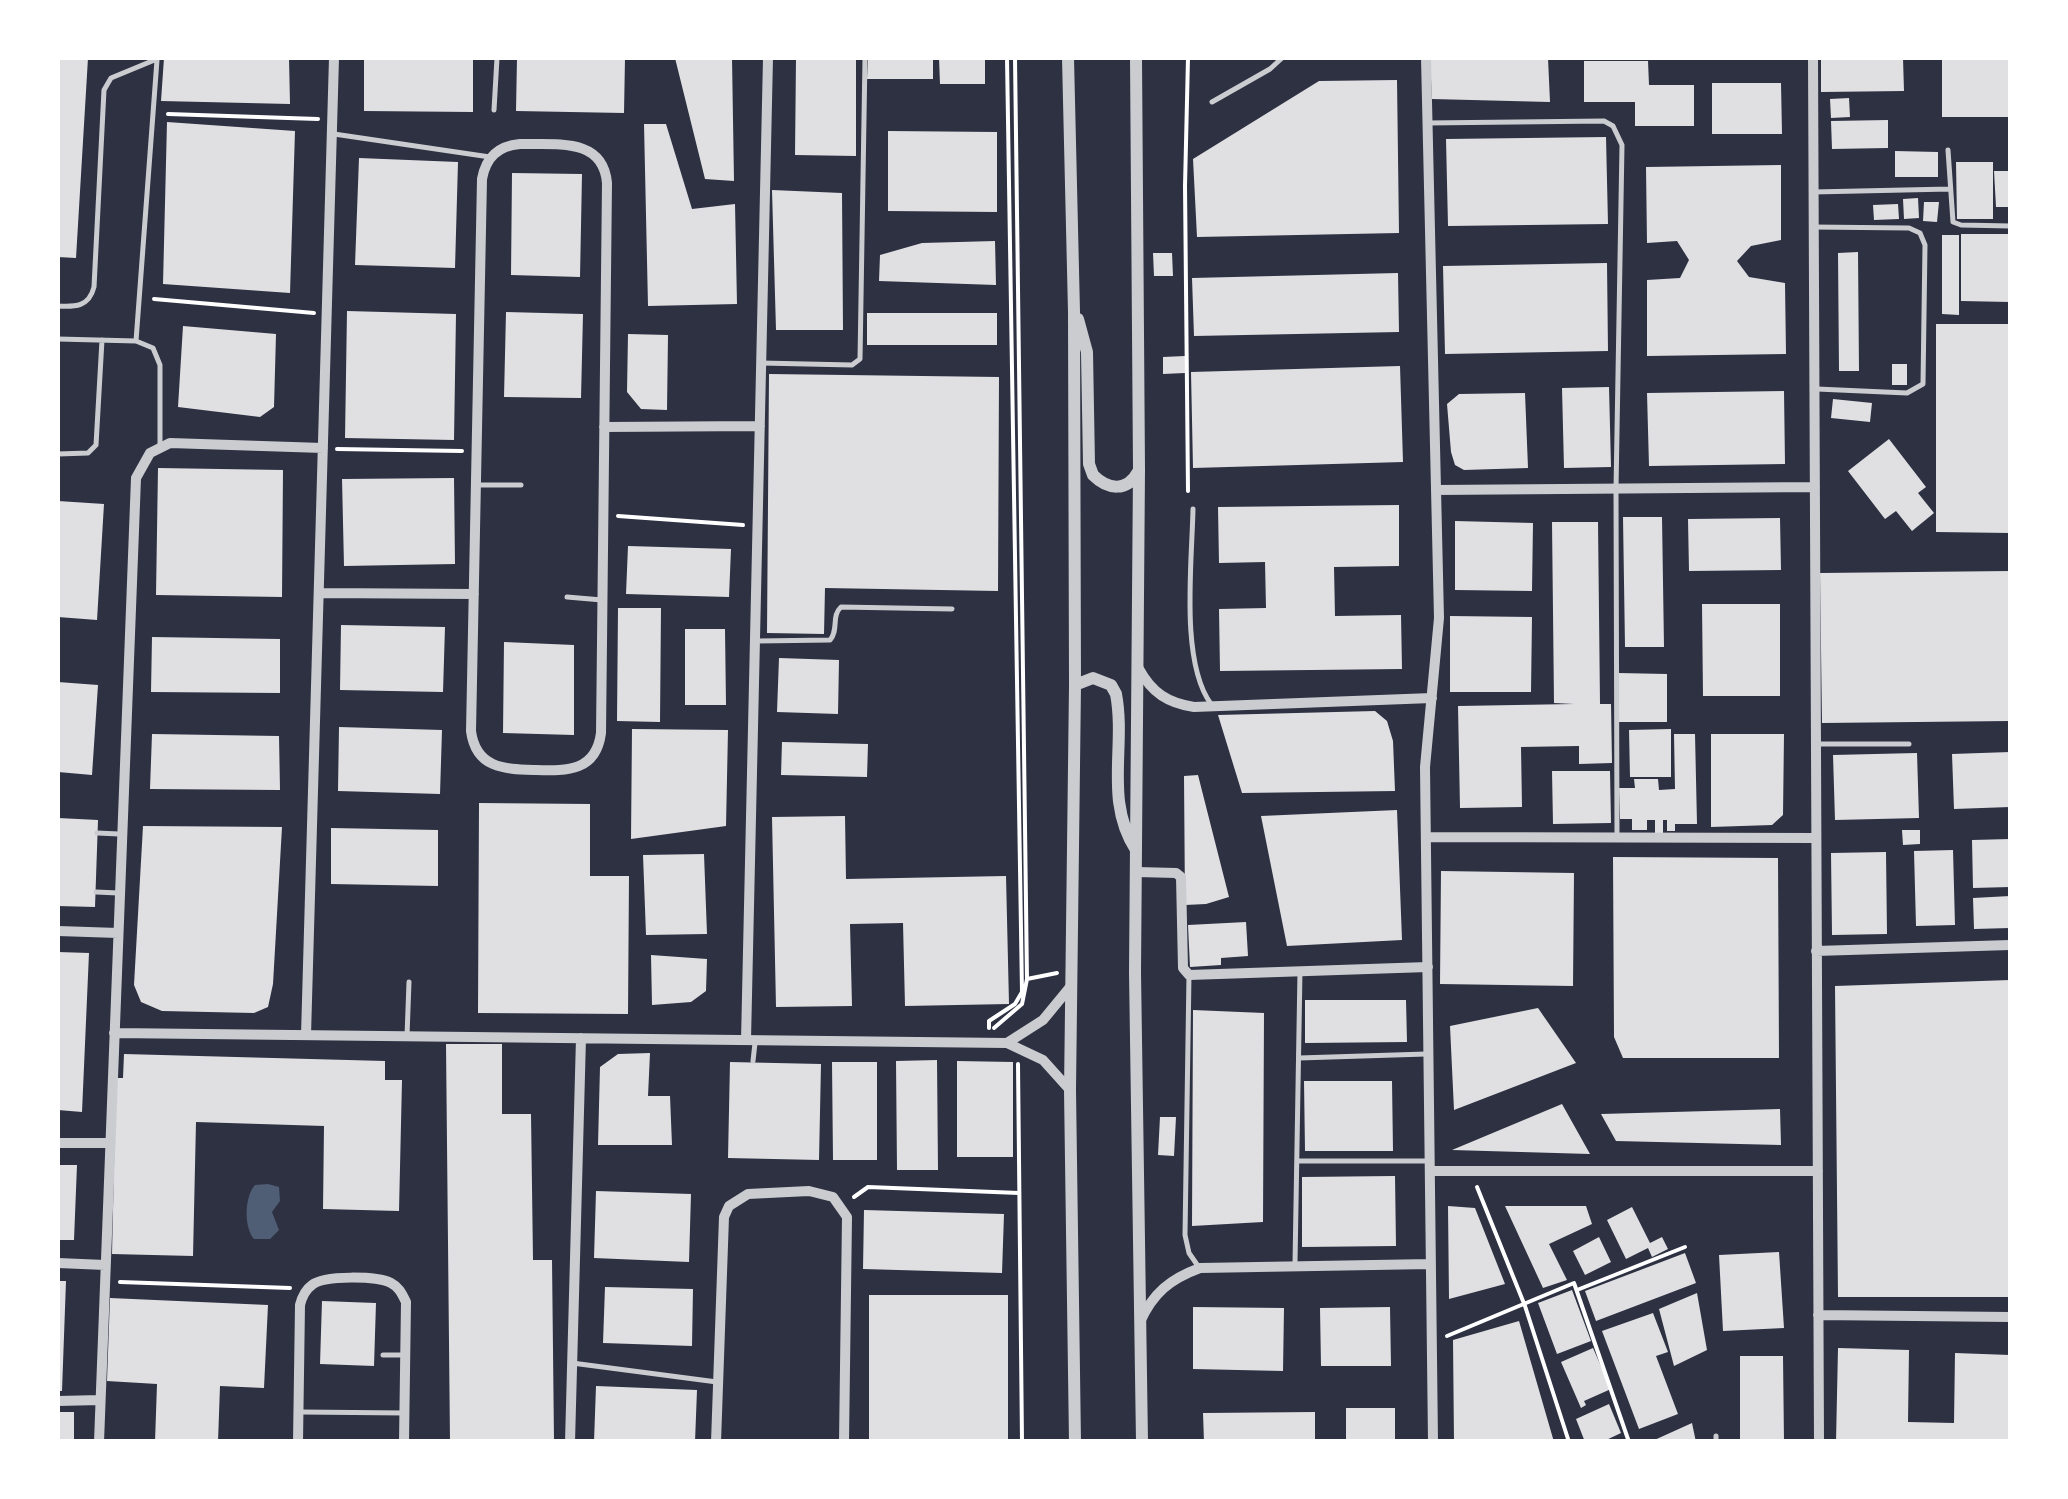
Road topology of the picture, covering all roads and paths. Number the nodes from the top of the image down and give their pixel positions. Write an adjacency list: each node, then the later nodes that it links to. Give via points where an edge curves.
1 (157, 58): 15 (lane); 26 (lane, via 106,83 92,293 80,306)
2 (334, 58): 16 (street)
3 (497, 58): 14 (lane)
4 (768, 58): 32 (street)
5 (865, 58): 32 (lane, via 860,359 852,365)
6 (1011, 58): 79 (path); 87 (path, via 1022,992 989,1022)
7 (1068, 58): 27 (street)
8 (1136, 58): 40 (street)
9 (1188, 58): 46 (path)
10 (1282, 58): 13 (lane)
11 (1426, 58): 17 (street)
12 (1813, 58): 22 (street)
13 (1212, 102)
14 (494, 110)
15 (153, 114): 16 (path); 25 (lane)
16 (332, 120): 18 (street)
17 (1428, 124): 44 (lane, via 1593,120 1619,134); 45 (street)
18 (332, 134): 20 (lane); 28 (street)
19 (1948, 150): 21 (lane)
20 (490, 158): 35 (street, via 509,145 580,146 606,171); 38 (street, via 482,179)
21 (1950, 189): 22 (lane); 23 (lane, via 1957,224)
22 (1813, 192): 24 (street)
23 (2010, 226)
24 (1813, 227): 33 (street); 33 (lane, via 1909,228 1924,245 1922,384 1907,393)
25 (140, 298): 28 (path); 31 (lane)
26 (58, 306)
27 (1074, 312): 40 (street, via 1088,352 1093,475 1112,488 1134,480); 57 (street)
28 (326, 314): 37 (street)
29 (58, 339): 30 (lane)
30 (102, 340): 31 (lane); 39 (lane, via 96,445 88,453)
31 (136, 340): 36 (lane, via 158,356)
32 (761, 363): 34 (street)
33 (1814, 389): 43 (street)
34 (760, 426): 35 (street); 49 (street)
35 (604, 427): 48 (street)
36 (160, 447): 37 (street, via 182,442); 63 (street, via 136,478)
37 (322, 448): 38 (path); 50 (street)
38 (477, 452): 41 (street)
39 (58, 454)
40 (1140, 470): 56 (street)
41 (476, 485): 42 (lane); 51 (street)
42 (522, 485)
43 (1814, 486): 44 (street); 60 (street)
44 (1616, 489): 45 (street); 65 (lane)
45 (1436, 490): 58 (street, via 1439,618)
46 (1188, 491)
47 (1193, 510): 59 (lane, via 1192,656)
48 (603, 516): 49 (path); 53 (street)
49 (758, 526): 55 (street)
50 (318, 593): 51 (street); 83 (street)
51 (474, 594): 53 (street, via 473,743 486,762 508,769 565,772 594,755 601,733)
52 (567, 597): 53 (lane)
53 (602, 600)
54 (952, 609): 55 (lane, via 841,607 830,640)
55 (755, 641): 86 (street)
56 (1138, 667): 59 (street, via 1160,696); 67 (street)
57 (1075, 685): 67 (street, via 1093,678 1116,694 1117,800); 76 (street)
58 (1432, 698): 59 (street); 64 (street)
59 (1212, 706)
60 (1816, 744): 61 (lane); 66 (street)
61 (1909, 744)
62 (98, 833): 63 (lane)
63 (122, 834): 70 (street)
64 (1426, 836): 65 (street); 75 (street)
65 (1617, 838): 66 (street)
66 (1816, 838): 74 (street)
67 (1137, 852): 68 (street)
68 (1137, 872): 78 (street, via 1181,877 1183,968); 114 (street)
69 (96, 892): 70 (lane)
70 (120, 893): 72 (street)
71 (58, 931): 72 (street)
72 (118, 933): 82 (street)
73 (2010, 945): 74 (street)
74 (1816, 950): 98 (street)
75 (1428, 967): 77 (street); 89 (street)
76 (1072, 970): 79 (path); 81 (street)
77 (1300, 972): 78 (street); 90 (lane)
78 (1189, 975): 107 (lane, via 1185,1235)
79 (1027, 979): 87 (path, via 1022,1004 995,1024)
80 (409, 982): 84 (lane)
81 (1071, 986): 88 (street, via 1044,1020); 93 (street)
82 (114, 1033): 83 (street); 95 (street)
83 (306, 1035): 84 (street)
84 (408, 1036): 85 (street)
85 (582, 1038): 86 (street); 118 (street)
86 (750, 1040): 87 (street); 91 (lane)
87 (988, 1043): 88 (street)
88 (1006, 1043): 93 (street, via 1043,1060)
89 (1429, 1054): 90 (lane); 97 (street)
90 (1299, 1058): 96 (lane)
91 (753, 1060)
92 (1018, 1062): 100 (path)
93 (1070, 1090): 131 (street)
94 (58, 1143): 95 (street)
95 (110, 1143): 105 (street)
96 (1297, 1161): 97 (lane); 106 (lane)
97 (1430, 1166): 99 (street); 104 (street)
98 (1818, 1171): 99 (street); 112 (street)
99 (1471, 1172): 111 (path)
100 (1020, 1193): 101 (path, via 868,1187); 130 (path)
101 (842, 1206): 119 (street, via 810,1191 748,1194 729,1206 721,1228); 129 (street, via 848,1230)
102 (1685, 1248): 110 (path)
103 (58, 1263): 105 (street)
104 (1431, 1264): 106 (street); 115 (street)
105 (105, 1265): 108 (street)
106 (1295, 1266): 107 (street)
107 (1200, 1268): 114 (street, via 1162,1287)
108 (105, 1282): 109 (path); 121 (street)
109 (307, 1288): 117 (street, via 332,1278 395,1286 406,1302); 122 (street, via 300,1306)
110 (1577, 1290): 111 (path, via 1574,1283); 135 (path)
111 (1524, 1304): 115 (path); 134 (path)
112 (1818, 1315): 113 (street); 136 (street)
113 (2010, 1317)
114 (1140, 1322): 132 (street)
115 (1432, 1342): 133 (street)
116 (383, 1355): 117 (lane)
117 (406, 1355): 123 (street)
118 (572, 1362): 119 (lane); 127 (street)
119 (718, 1382): 128 (street)
120 (58, 1400): 121 (street)
121 (100, 1400): 124 (street)
122 (298, 1412): 123 (lane); 125 (street)
123 (404, 1413): 126 (street)
124 (99, 1442)
125 (298, 1442)
126 (404, 1442)
127 (570, 1442)
128 (716, 1442)
129 (844, 1442)
130 (1022, 1442)
131 (1075, 1442)
132 (1142, 1442)
133 (1433, 1442)
134 (1569, 1442)
135 (1630, 1442)
136 (1818, 1442)

